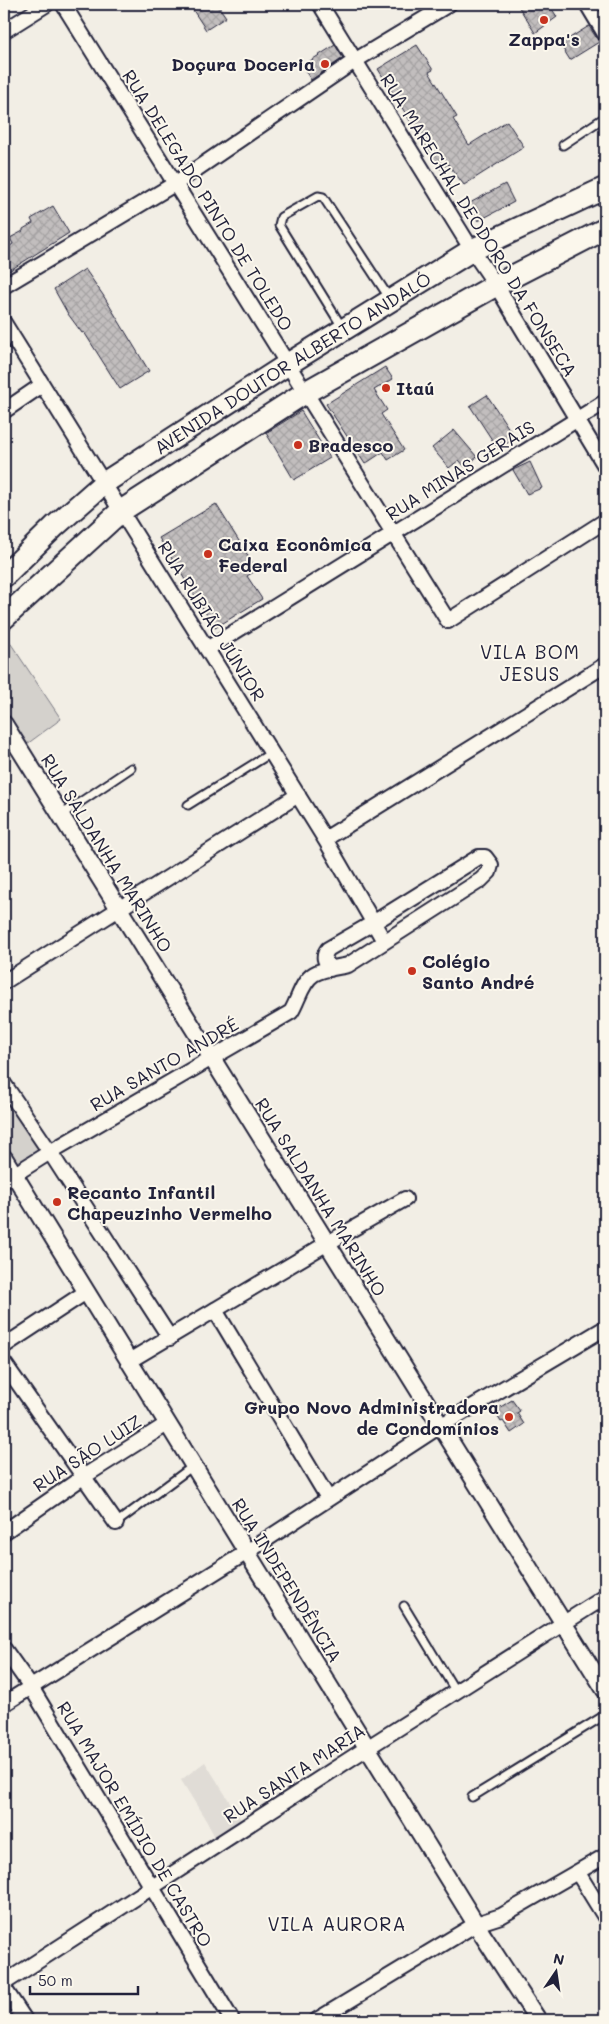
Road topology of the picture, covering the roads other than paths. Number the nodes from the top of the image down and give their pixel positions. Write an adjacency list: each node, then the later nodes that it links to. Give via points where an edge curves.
1 (47, 4): 6 (street)
2 (63, 4): 11 (street, RUA DELEGADO PINTO DE TOLEDO)
3 (320, 4): 8 (street, RUA MARECHAL DEODORO DA FONSECA)
4 (449, 4): 8 (street)
5 (587, 4): 7 (street)
6 (4, 31)
7 (605, 34)
8 (356, 60): 11 (street); 14 (street, RUA MARECHAL DEODORO DA FONSECA)
9 (605, 117): 10 (lane)
10 (563, 145)
11 (176, 183): 16 (street); 20 (street, RUA DELEGADO PINTO DE TOLEDO)
12 (605, 188): 14 (main road, AVENIDA DOUTOR ALBERTO ANDALÓ)
13 (605, 229): 15 (main road, AVENIDA DOUTOR ALBERTO ANDALÓ)
14 (472, 250): 15 (street, RUA MARECHAL DEODORO DA FONSECA); 17 (main road, AVENIDA DOUTOR ALBERTO ANDALÓ)
15 (496, 285): 22 (main road, AVENIDA DOUTOR ALBERTO ANDALÓ); 25 (street, RUA MARECHAL DEODORO DA FONSECA)
16 (4, 286)
17 (390, 300): 19 (main road, AVENIDA DOUTOR ALBERTO ANDALÓ); 19 (lane, via 323,197 318,196 282,217 279,225)
18 (4, 323): 21 (street, RUA RUBIÃO JÚNIOR)
19 (344, 330): 20 (main road, AVENIDA DOUTOR ALBERTO ANDALÓ)
20 (288, 364): 22 (street, RUA DELEGADO PINTO DE TOLEDO); 27 (main road, AVENIDA DOUTOR ALBERTO ANDALÓ)
21 (42, 385): 24 (street); 27 (street, RUA RUBIÃO JÚNIOR)
22 (306, 392): 28 (main road, AVENIDA DOUTOR ALBERTO ANDALÓ); 30 (street, RUA DELEGADO PINTO DE TOLEDO)
23 (605, 402): 25 (street, RUA MINAS GERAIS)
24 (4, 411)
25 (577, 419): 26 (street, RUA MARECHAL DEODORO DA FONSECA); 30 (street, RUA MINAS GERAIS)
26 (605, 466)
27 (104, 483): 28 (street, RUA RUBIÃO JÚNIOR); 31 (main road, AVENIDA DOUTOR ALBERTO ANDALÓ)
28 (121, 511): 32 (main road, AVENIDA DOUTOR ALBERTO ANDALÓ); 33 (street, RUA RUBIÃO JÚNIOR)
29 (605, 521): 30 (street, RUA DELEGADO PINTO DE TOLEDO, via 448,620)
30 (394, 533): 33 (street, RUA MINAS GERAIS)
31 (4, 576)
32 (4, 618)
33 (207, 649): 36 (street, RUA RUBIÃO JÚNIOR)
34 (605, 665): 41 (street)
35 (6, 731): 40 (street, RUA SALDANHA MARINHO)
36 (271, 752): 38 (street, RUA RUBIÃO JÚNIOR); 39 (lane)
37 (131, 768): 40 (lane)
38 (298, 795): 41 (street, RUA RUBIÃO JÚNIOR); 45 (street)
39 (188, 805)
40 (60, 816): 45 (street, RUA SALDANHA MARINHO)
41 (325, 840): 46 (street, RUA RUBIÃO JÚNIOR)
42 (434, 885): 43 (street); 43 (street, RUA SANTO ANDRÉ, via 478,857 485,857 491,865 481,880); 44 (street, RUA SANTO ANDRÉ)
43 (443, 904): 47 (street, RUA SANTO ANDRÉ)
44 (398, 908): 46 (street, RUA SANTO ANDRÉ); 47 (street)
45 (118, 909): 50 (street); 51 (street, RUA SALDANHA MARINHO)
46 (373, 923): 48 (street, RUA RUBIÃO JÚNIOR); 49 (street, RUA SANTO ANDRÉ, via 328,949 324,960)
47 (409, 925): 48 (street, RUA SANTO ANDRÉ)
48 (384, 941): 49 (street, RUA SANTO ANDRÉ, via 348,965)
49 (330, 969): 51 (street, RUA SANTO ANDRÉ, via 313,975 304,985 291,1012)
50 (4, 982)
51 (211, 1058): 53 (street, RUA SANTO ANDRÉ); 57 (street, RUA SALDANHA MARINHO)
52 (4, 1084): 53 (street)
53 (50, 1152): 55 (street, RUA SANTO ANDRÉ); 61 (street)
54 (4, 1158): 55 (street, RUA INDEPENDÊNCIA)
55 (9, 1178): 58 (street, RUA INDEPENDÊNCIA)
56 (405, 1200): 57 (street)
57 (326, 1244): 59 (street); 66 (street, RUA SALDANHA MARINHO)
58 (86, 1292): 62 (street); 63 (street, RUA INDEPENDÊNCIA)
59 (215, 1310): 61 (street); 69 (street)
60 (605, 1328): 66 (street)
61 (170, 1338): 63 (street)
62 (4, 1346)
63 (129, 1361): 65 (street, RUA INDEPENDÊNCIA)
64 (4, 1363): 68 (street)
65 (167, 1424): 67 (street, RUA INDEPENDÊNCIA); 68 (street, RUA SÃO LUIZ)
66 (440, 1426): 69 (street); 75 (street, RUA SALDANHA MARINHO)
67 (194, 1466): 70 (lane); 72 (street, RUA INDEPENDÊNCIA)
68 (83, 1477): 70 (street); 71 (street, RUA SÃO LUIZ)
69 (328, 1498): 72 (street)
70 (116, 1523)
71 (4, 1532)
72 (247, 1552): 77 (street); 82 (street, RUA INDEPENDÊNCIA)
73 (605, 1597): 75 (street, RUA SANTA MARIA)
74 (404, 1606): 79 (lane)
75 (564, 1624): 78 (street, RUA SALDANHA MARINHO); 79 (street, RUA SANTA MARIA)
76 (4, 1648): 77 (street, RUA MAJOR EMÍDIO DE CASTRO)
77 (31, 1687): 80 (street); 86 (street, RUA MAJOR EMÍDIO DE CASTRO)
78 (605, 1690)
79 (456, 1692): 82 (street, RUA SANTA MARIA)
80 (4, 1704)
81 (605, 1715): 83 (lane)
82 (367, 1748): 86 (street, RUA SANTA MARIA); 88 (street, RUA INDEPENDÊNCIA)
83 (472, 1797)
84 (605, 1856): 85 (street)
85 (578, 1873): 87 (street); 88 (street, via 501,1916)
86 (152, 1889): 89 (street, RUA SANTA MARIA); 92 (street, RUA MAJOR EMÍDIO DE CASTRO)
87 (605, 1917)
88 (476, 1924): 93 (street); 94 (street, RUA INDEPENDÊNCIA)
89 (4, 1983)
90 (4, 1988): 91 (street)
91 (25, 2020)
92 (232, 2020)
93 (317, 2020)
94 (538, 2020)

